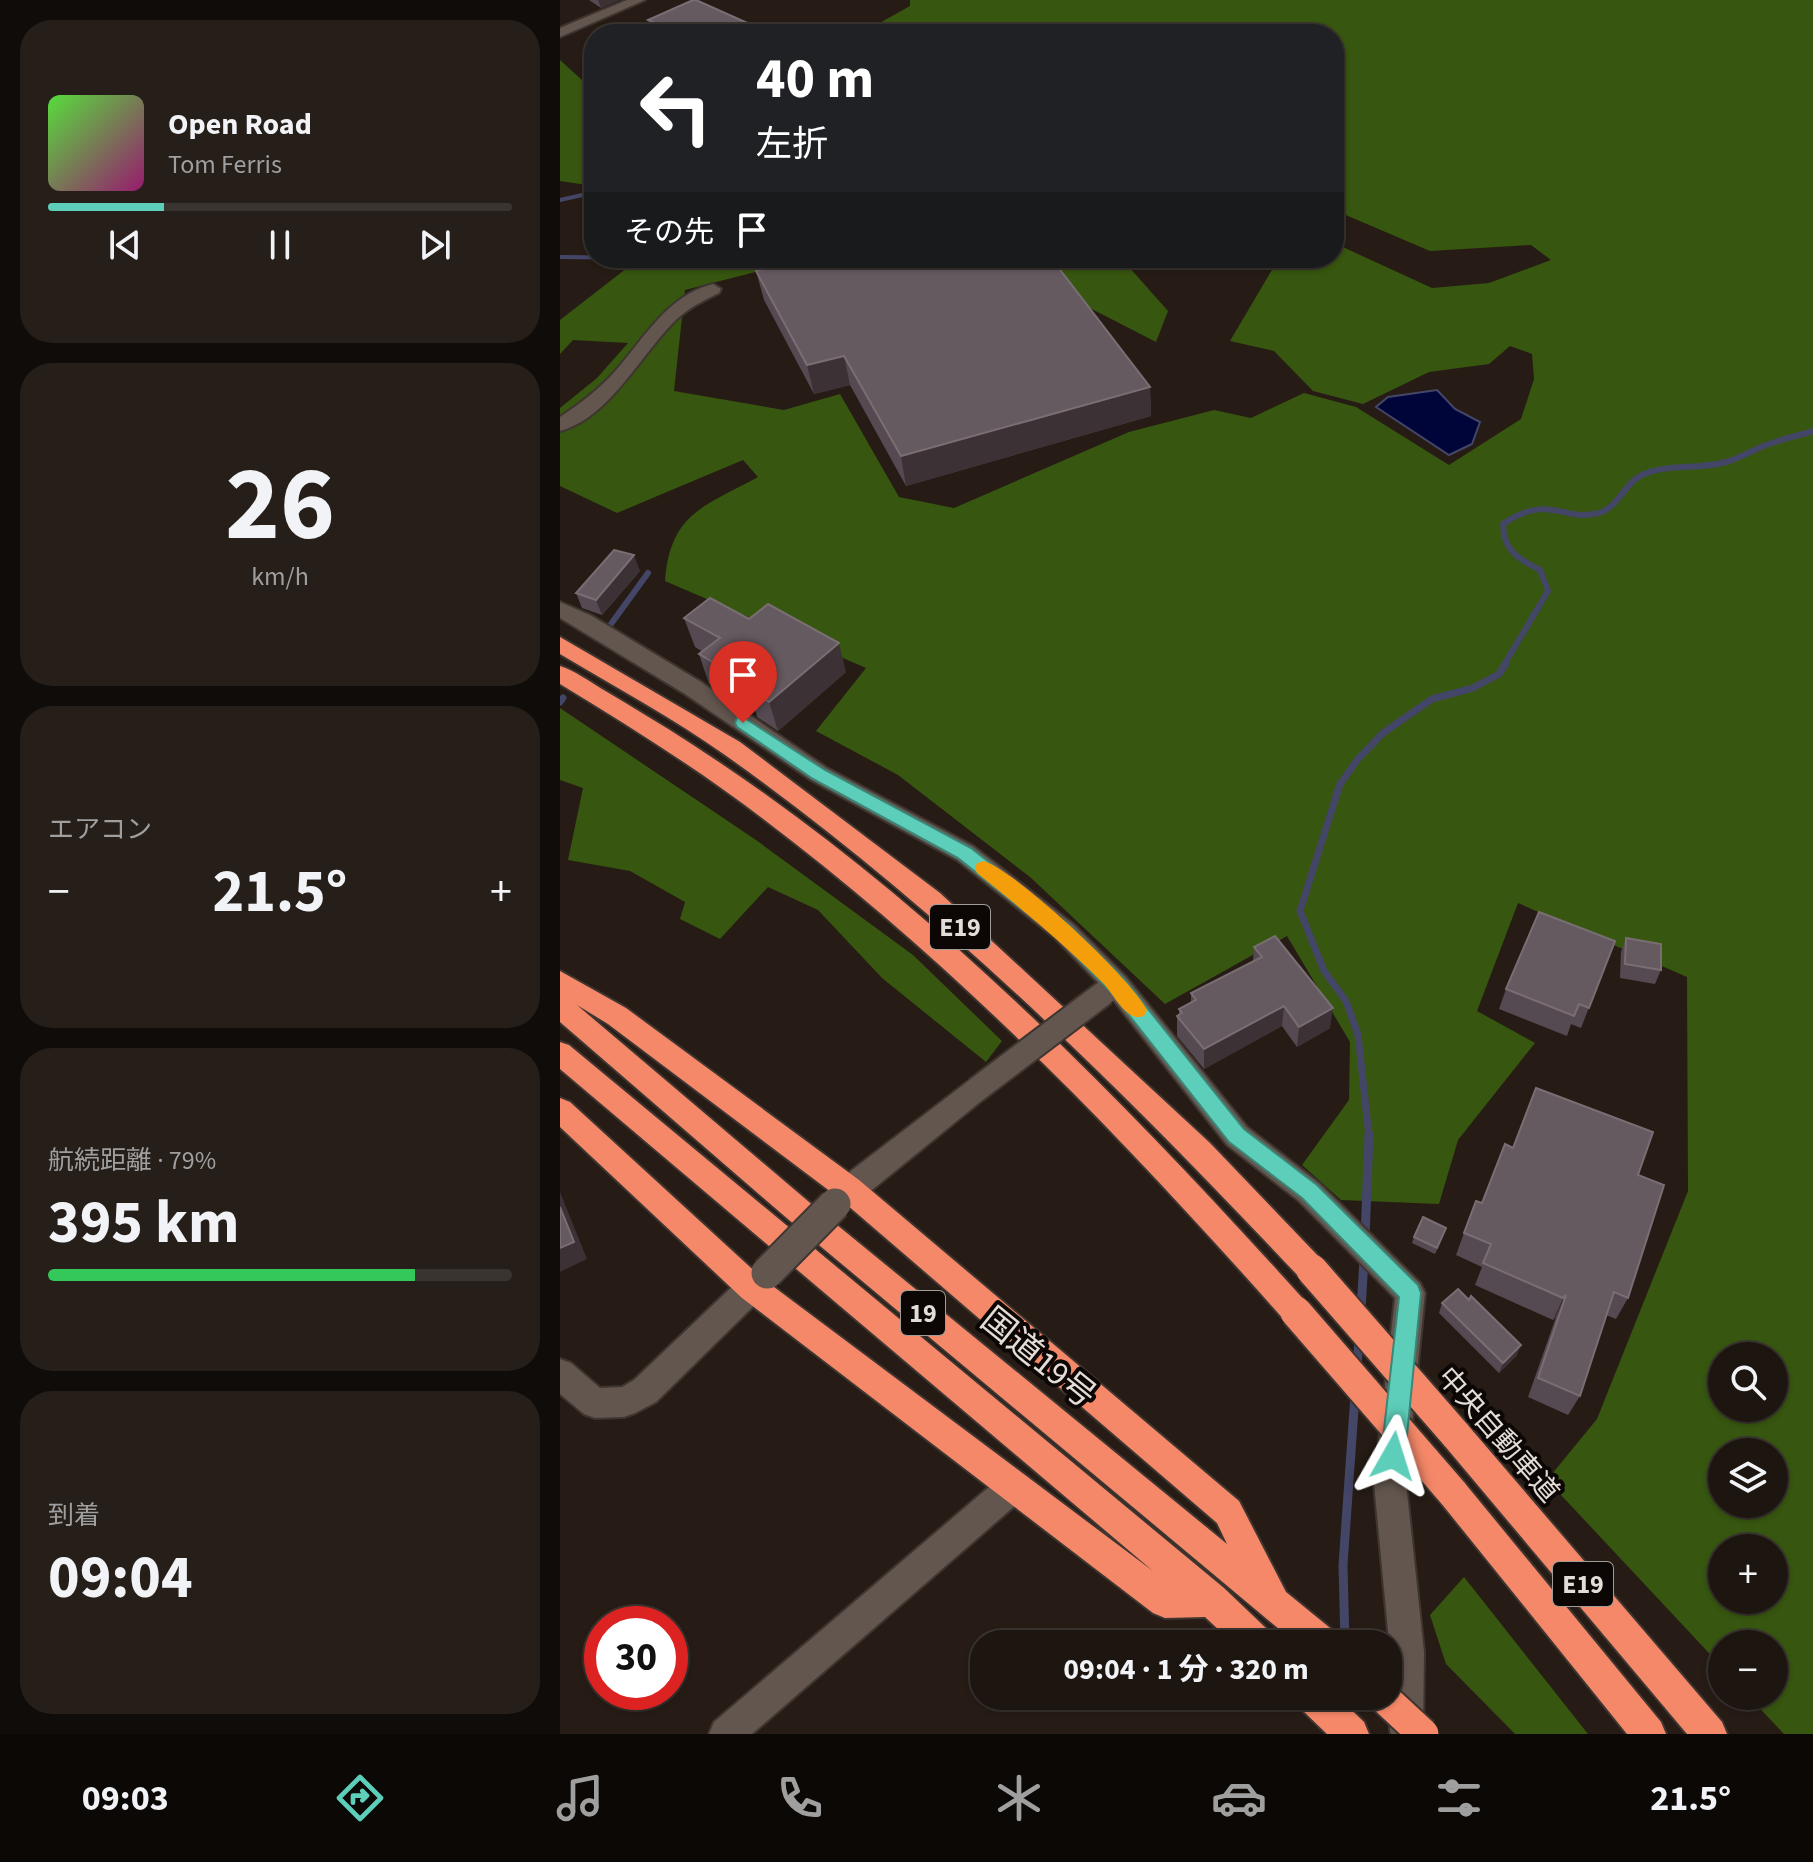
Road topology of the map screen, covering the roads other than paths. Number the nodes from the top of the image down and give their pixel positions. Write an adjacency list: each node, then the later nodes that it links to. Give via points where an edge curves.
1 (638, 0): 2 (street)
2 (560, 33)
3 (713, 289): 4 (street, via 664,319 623,374)
4 (560, 425)
5 (560, 609): 9 (street, via 693,688 819,774 965,853 1064,931)
6 (560, 644): 28 (highway, 中央自動車道 / E19, bridge, via 732,748 931,900 1200,1152 1312,1270)
7 (560, 674): 27 (highway, E19, bridge, via 708,766 781,820 1014,1017 1156,1156 1296,1312 1452,1492)
8 (560, 982): 13 (highway, via 617,1016)
9 (1111, 989): 13 (street, bridge); 25 (street, via 1237,1136 1309,1192 1410,1293 1390,1483 1407,1652)
10 (560, 1006): 18 (highway, 国道19号 / 19, via 799,1211)
11 (560, 1053): 17 (highway, 19)
12 (560, 1110): 14 (highway)
13 (842, 1196): 14 (street, bridge); 18 (highway, via 1228,1512)
14 (760, 1280): 15 (street, via 645,1391 624,1402 595,1403); 16 (highway)
15 (560, 1374)
16 (1014, 1486): 17 (highway, via 1165,1601); 23 (street)
17 (1212, 1600): 19 (highway, 19)
18 (1283, 1609): 20 (highway, 国道19号 / 19)
19 (1243, 1630)
20 (1307, 1630)
21 (1327, 1710): 24 (highway)
22 (1397, 1710): 26 (highway, bridge)
23 (726, 1734)
24 (1352, 1734)
25 (1407, 1734)
26 (1423, 1734)
27 (1649, 1734)
28 (1710, 1734)

